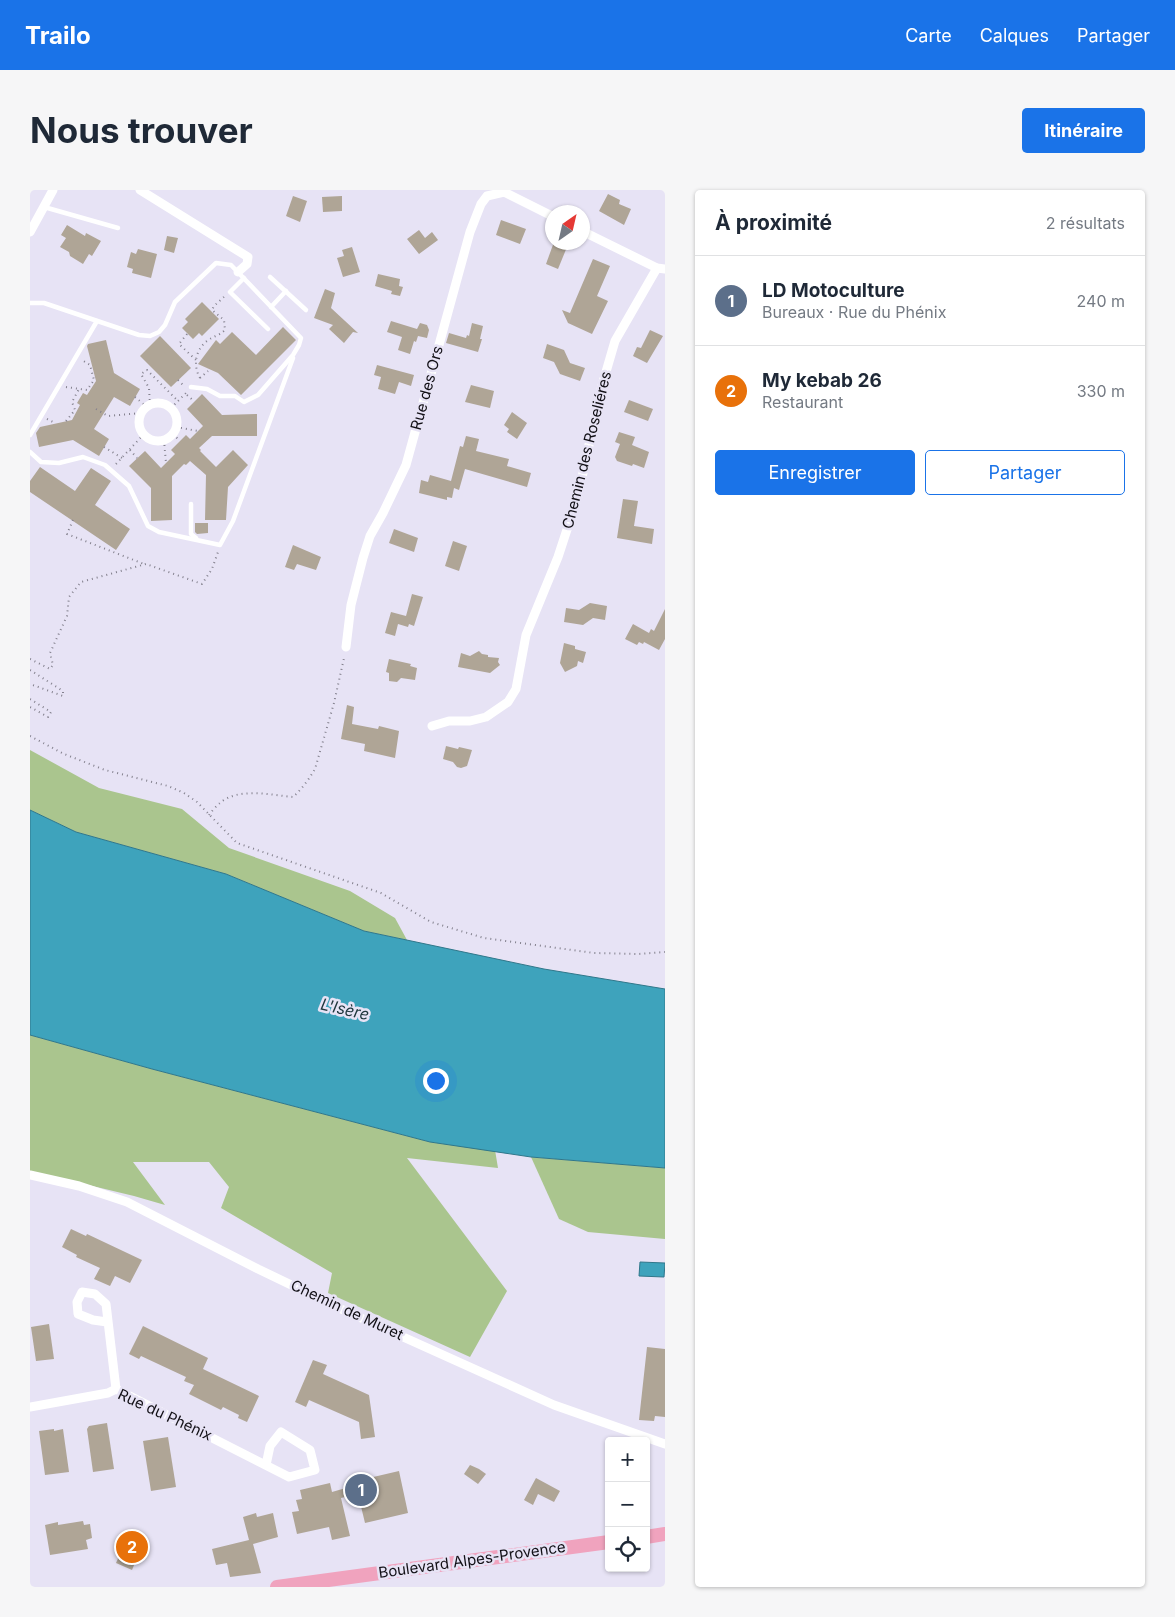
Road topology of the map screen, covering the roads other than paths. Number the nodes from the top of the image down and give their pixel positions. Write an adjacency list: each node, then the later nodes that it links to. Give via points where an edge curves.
1 (53, 190): 4 (street)
2 (140, 190): 10 (street, via 248,257)
3 (485, 193): 5 (street, Rue des Ors, via 504,192); 25 (street, Rue des Ors, via 470,232 406,465 370,536 363,558 351,605)
4 (44, 207): 6 (lane); 7 (street)
5 (545, 212)
6 (118, 228)
7 (30, 232)
8 (590, 235): 9 (street)
9 (661, 269): 26 (street, Chemin des Roseliéres, via 615,341 578,496 558,557 526,635 512,697 486,717)
10 (241, 275): 14 (lane); 16 (lane, via 231,265 216,263 175,302 165,325 150,336); 17 (lane, via 230,292)
11 (270, 277): 12 (lane)
12 (286, 291): 14 (lane); 15 (lane)
13 (30, 303): 16 (lane, via 44,303)
14 (271, 307): 18 (lane, via 301,338)
15 (306, 310)
16 (98, 321): 20 (lane)
17 (268, 329)
18 (295, 352): 19 (lane, via 258,395 244,402 235,396 220,396 207,389); 24 (lane, via 234,521 220,545)
19 (191, 387)
20 (30, 435)
21 (164, 440): 21 (street, via 174,430 176,414 169,406 158,403 146,408 139,424 152,440)
22 (30, 452): 24 (lane, via 41,462 59,463 84,457 105,465 129,486 148,526 159,532)
23 (191, 504): 24 (lane, via 191,534)
24 (199, 540)
25 (346, 647)
26 (432, 726)
27 (30, 1175): 31 (street, Chemin de Muret, via 79,1186 127,1202 341,1309 554,1405)
28 (107, 1322): 29 (street)
29 (116, 1389): 30 (street, Rue du Phénix); 32 (street, Rue du Phénix)
30 (30, 1407)
31 (665, 1444)
32 (266, 1465): 32 (street, Rue du Phénix, via 289,1476 315,1470 310,1450 281,1432 270,1446)
33 (665, 1534): 34 (main road)
34 (650, 1536)
35 (605, 1543): 36 (main road, Boulevard Alpes-Provence)
36 (277, 1587)

